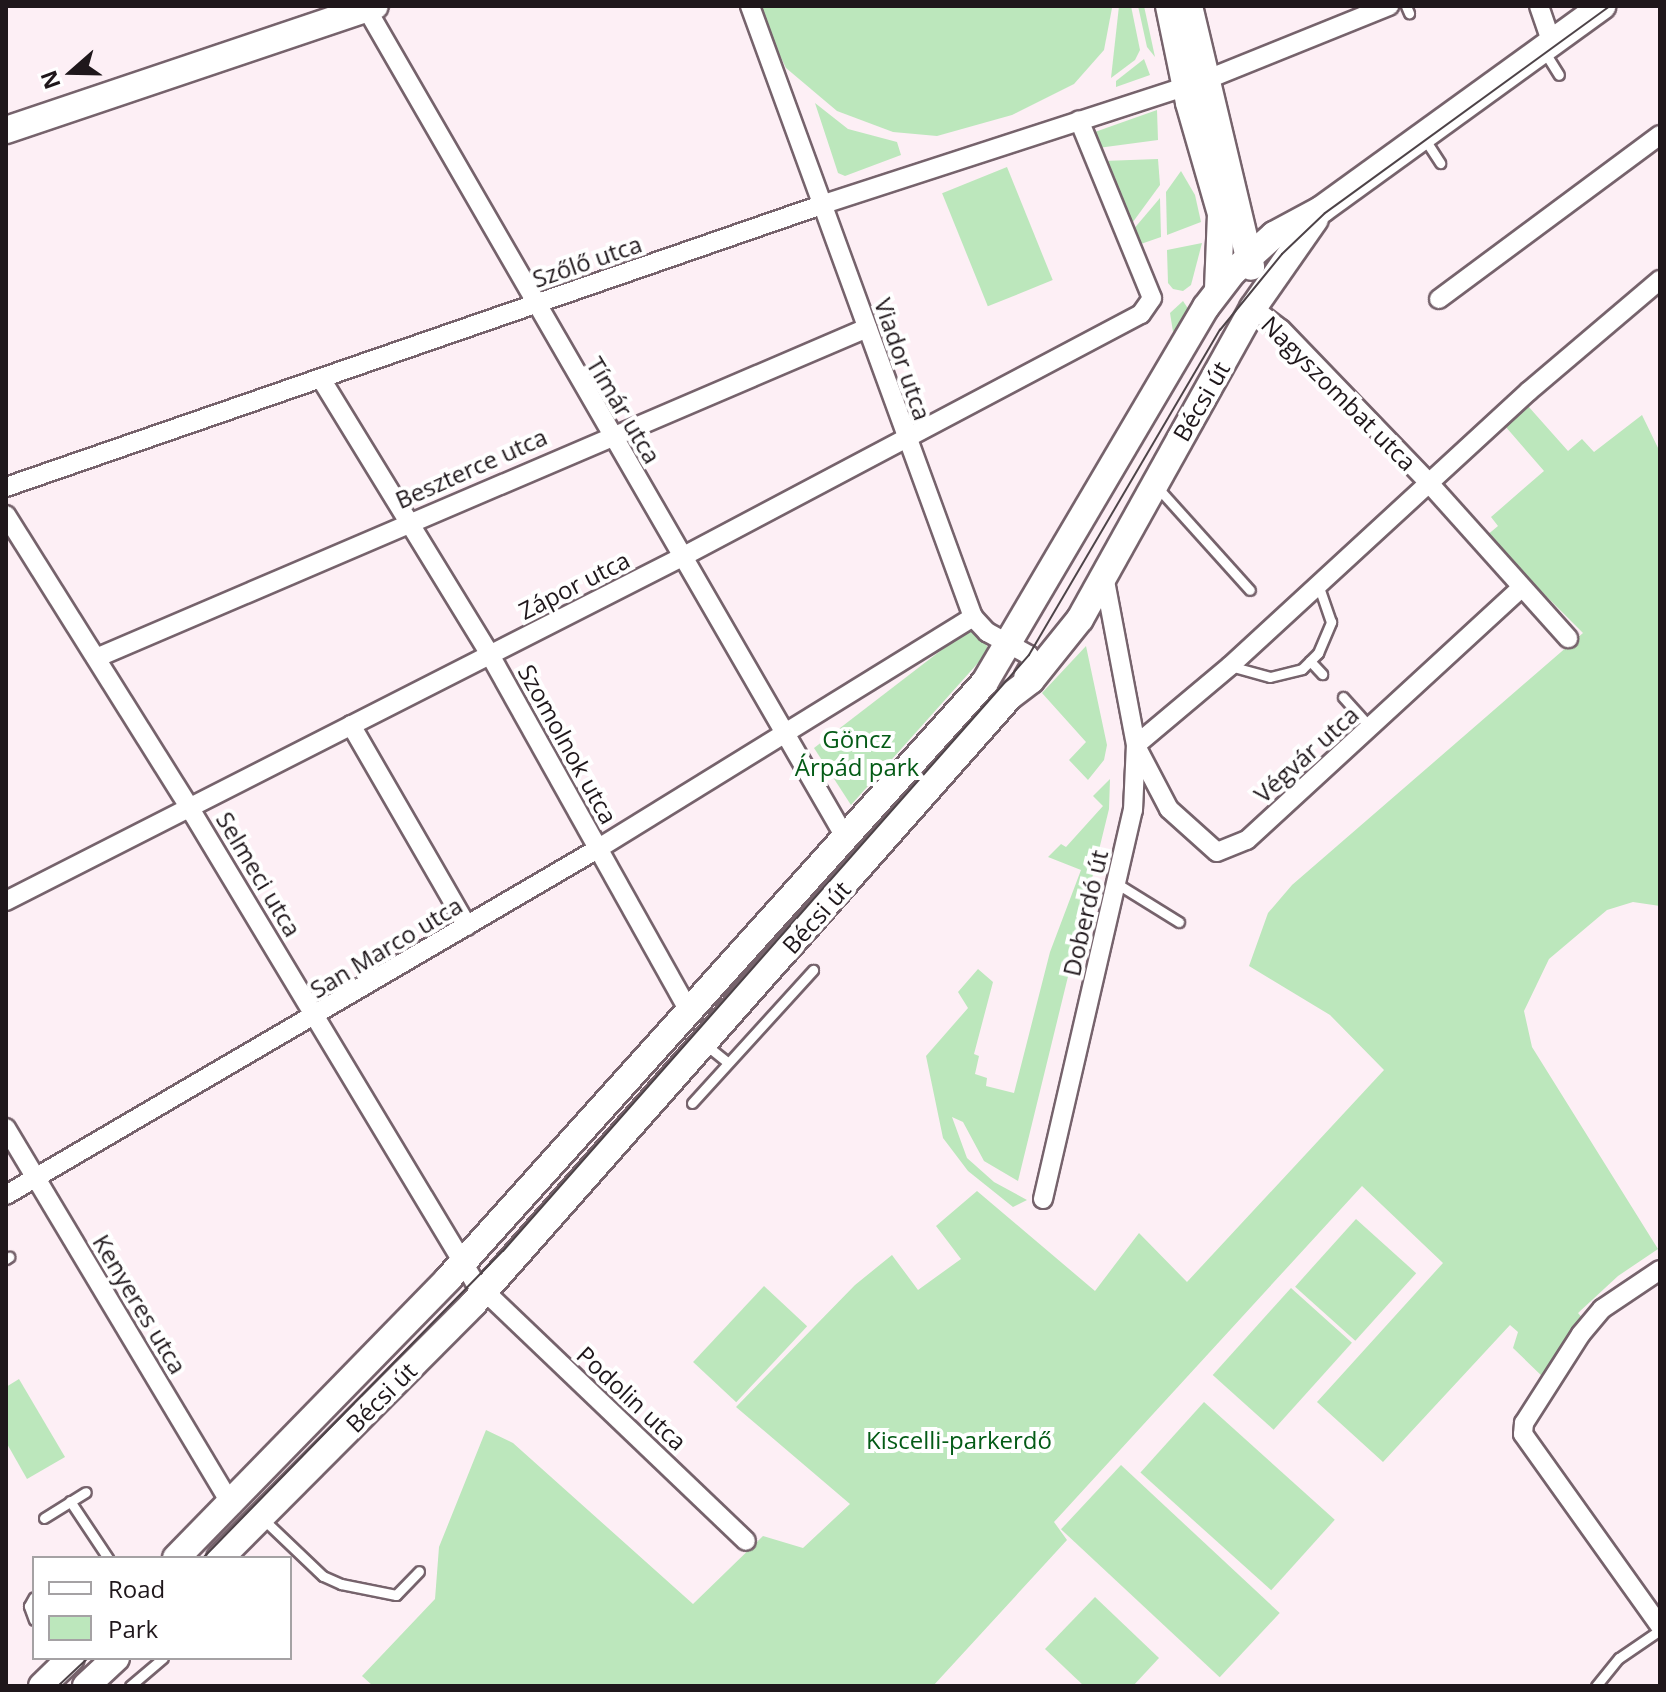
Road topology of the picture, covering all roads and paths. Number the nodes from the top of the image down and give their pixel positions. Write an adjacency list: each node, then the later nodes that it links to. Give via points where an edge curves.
1 (750, 6): 16 (street, Viador utca)
2 (1169, 6): 10 (main road, Nagyszombat utca)
3 (1189, 6): 10 (main road, Nagyszombat utca)
4 (1389, 6): 10 (street, Szőlő utca, via 1282,57)
5 (1539, 6): 8 (street)
6 (1602, 6): 8 (main road, Bécsi út)
7 (369, 7): 12 (main road); 24 (street, Tímár utca)
8 (1547, 46): 9 (lane); 14 (main road, Bécsi út)
9 (1559, 75)
10 (1194, 84): 11 (street, Szőlő utca); 18 (main road, Nagyszombat utca); 22 (main road, Nagyszombat utca, via 1221,214)
11 (1079, 120): 16 (street, Szőlő utca); 29 (street, Zápor utca, via 1152,298 1141,314)
12 (7, 128)
13 (1660, 135): 23 (street)
14 (1423, 136): 15 (lane); 17 (main road, Bécsi út, via 1355,177)
15 (1440, 163)
16 (824, 204): 24 (street, Szőlő utca); 26 (street, Viador utca)
17 (1322, 209): 19 (main road, Bécsi út); 25 (main road, Bécsi út)
18 (1244, 223): 19 (main road, via 1259,237); 20 (main road, Nagyszombat utca)
19 (1274, 235): 20 (main road, Bécsi út)
20 (1251, 255): 22 (main road, Bécsi út); 25 (main road, Nagyszombat utca)
21 (1660, 280): 30 (street)
22 (1218, 288): 44 (main road, Bécsi út)
23 (1439, 299)
24 (533, 304): 27 (street, Szőlő utca); 28 (street, Tímár utca)
25 (1253, 308): 30 (street, Nagyszombat utca, via 1281,329); 31 (main road, Bécsi út)
26 (867, 328): 28 (street, Beszterce utca); 29 (street, Viador utca)
27 (323, 382): 32 (street, Szőlő utca); 34 (street, Szomolnok utca)
28 (611, 434): 34 (street, Beszterce utca); 35 (street, Tímár utca)
29 (906, 440): 35 (street, Zápor utca); 40 (street, Viador utca)
30 (1428, 482): 37 (street); 38 (street, Nagyszombat utca)
31 (1153, 483): 36 (main road, Bécsi út); 39 (lane)
32 (6, 487)
33 (6, 515): 46 (street, Selmeci utca)
34 (411, 521): 45 (street, Szomolnok utca); 46 (street, Beszterce utca)
35 (682, 557): 45 (street, Zápor utca); 54 (street, Tímár utca)
36 (1104, 575): 41 (main road, Bécsi út); 42 (street, Doberdó út)
37 (1318, 585): 47 (lane, via 1331,622); 48 (street)
38 (1520, 589): 43 (street, Nagyszombat utca); 53 (street, Végvár utca)
39 (1250, 590)
40 (973, 617): 44 (street); 54 (street)
41 (1080, 619): 42 (street, via 1104,625); 50 (main road, Bécsi út, via 1031,680)
42 (1113, 634): 55 (street, Doberdó út)
43 (1568, 638)
44 (1011, 644): 50 (street, via 1032,659); 57 (main road, Bécsi út, via 947,728)
45 (490, 655): 52 (street, Zápor utca); 58 (street, Szomolnok utca)
46 (96, 658): 56 (street, Selmeci utca)
47 (1310, 661): 48 (lane, via 1282,676 1257,676); 49 (lane)
48 (1230, 666): 55 (street)
49 (1322, 674)
50 (1010, 696): 66 (main road, Bécsi út)
51 (1343, 697): 53 (lane)
52 (351, 725): 56 (street, Zápor utca); 62 (street)
53 (1371, 728): 55 (street, Végvár utca, via 1247,840 1217,852 1169,809)
54 (786, 734): 57 (street, Tímár utca); 58 (street, San Marco utca)
55 (1136, 745): 59 (street, Doberdó út, via 1133,810)
56 (189, 807): 60 (street, Zápor utca); 65 (street, Selmeci utca)
57 (845, 837): 64 (main road, Bécsi út)
58 (599, 848): 62 (street, San Marco utca); 64 (street, Szomolnok utca)
59 (1116, 883): 61 (lane); 72 (street, Doberdó út)
60 (6, 901)
61 (1179, 922)
62 (467, 926): 65 (street, San Marco utca)
63 (813, 970): 67 (lane)
64 (689, 1011): 73 (main road, Bécsi út)
65 (317, 1016): 70 (street, San Marco utca); 73 (street, Selmeci utca)
66 (704, 1043): 67 (lane); 75 (main road, Bécsi út)
67 (728, 1063): 68 (lane)
68 (692, 1103)
69 (6, 1128): 70 (street, Kenyeres utca)
70 (36, 1178): 71 (street, San Marco utca); 78 (street, Kenyeres utca)
71 (6, 1195)
72 (1043, 1199)
73 (463, 1263): 75 (street, Podolin utca); 78 (main road, Bécsi út)
74 (1660, 1270): 86 (street, via 1602,1309 1524,1423 1528,1444)
75 (483, 1293): 79 (main road, Bécsi út); 81 (street, Podolin utca)
76 (86, 1492): 77 (lane)
77 (70, 1501): 80 (lane); 82 (lane)
78 (232, 1505): 83 (main road, Bécsi út)
79 (262, 1517): 84 (main road, Bécsi út); 85 (lane, via 323,1576 341,1584 396,1595)
80 (44, 1518)
81 (746, 1541)
82 (107, 1556)
83 (178, 1556)
84 (222, 1556)
85 (419, 1571)
86 (1660, 1628): 93 (lane, via 1619,1658)
87 (68, 1660): 90 (main road)
88 (114, 1660): 91 (main road)
89 (161, 1660): 92 (lane)
90 (42, 1686)
91 (86, 1686)
92 (130, 1686)
93 (1596, 1686)

